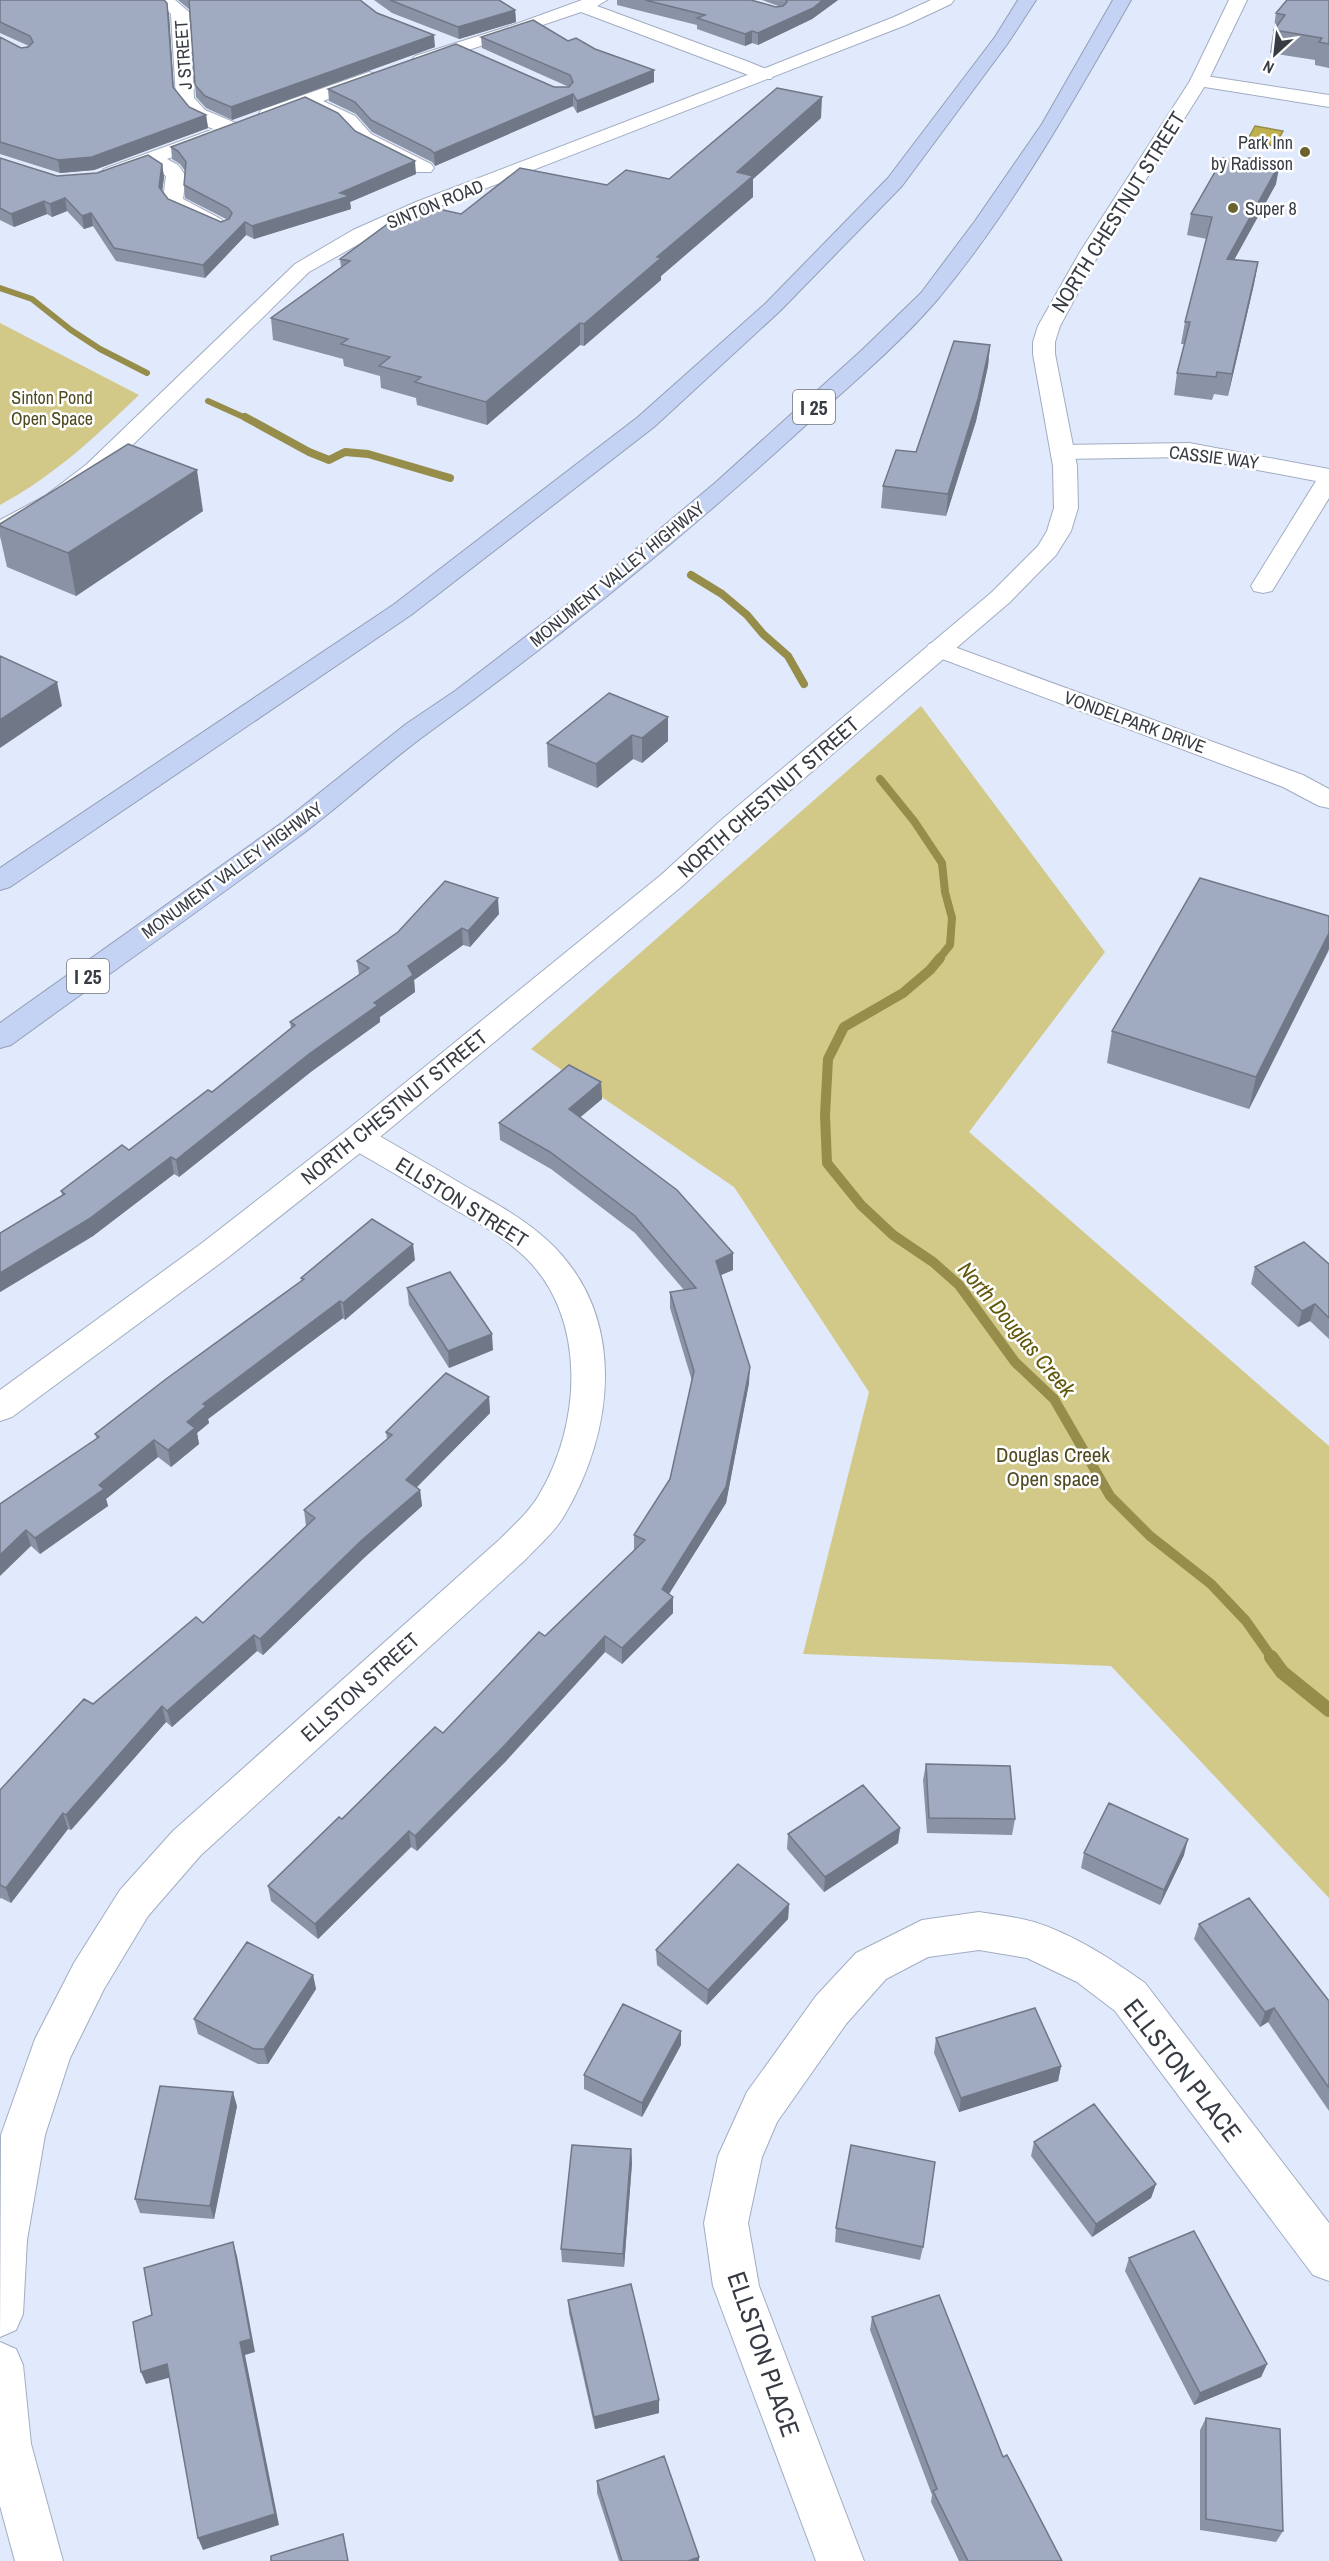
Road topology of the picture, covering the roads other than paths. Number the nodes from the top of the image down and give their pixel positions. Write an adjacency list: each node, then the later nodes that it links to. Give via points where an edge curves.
1 (164, 0): 18 (street, J STREET, via 180,12 188,104 201,115)
2 (945, 0): 13 (street, SINTON ROAD)
3 (1027, 0): 29 (highway, via 895,183 773,307 646,422 402,610)
4 (1122, 0): 30 (highway, MONUMENT VALLEY HIGHWAY / I 25, via 1051,124 983,225 928,297 870,356 607,586 292,828)
5 (1238, 0): 14 (street, NORTH CHESTNUT STREET)
6 (590, 3): 7 (street); 13 (street, via 638,30)
7 (561, 15): 9 (street); 15 (street)
8 (438, 40): 9 (street)
9 (459, 47): 10 (street); 11 (street)
10 (486, 61)
11 (405, 66)
12 (383, 74): 16 (street)
13 (765, 75): 15 (street, SINTON ROAD)
14 (1199, 81): 17 (street); 23 (street, NORTH CHESTNUT STREET, via 1090,252 1047,329 1044,354)
15 (742, 84): 25 (street, SINTON ROAD, via 369,230 317,258 284,284 95,469 53,501)
16 (307, 100): 18 (street); 20 (street, via 348,120 364,138)
17 (1329, 101)
18 (231, 128): 19 (street)
19 (151, 158): 21 (street); 22 (street, via 176,176 173,200 179,206)
20 (424, 168)
21 (92, 179)
22 (222, 227)
23 (1062, 452): 24 (street, CASSIE WAY, via 1189,450); 27 (street, NORTH CHESTNUT STREET, via 1066,508 1053,542 1020,580)
24 (1329, 478): 26 (street)
25 (0, 530)
26 (1263, 586)
27 (938, 649): 28 (street, VONDELPARK DRIVE, via 1293,781); 31 (street, NORTH CHESTNUT STREET, via 671,881)
28 (1329, 800)
29 (0, 881)
30 (0, 1038)
31 (358, 1138): 32 (street, NORTH CHESTNUT STREET, via 214,1251); 34 (street, ELLSTON STREET, via 495,1218 546,1259 578,1311 589,1352 589,1386 576,1457 551,1507 512,1550 187,1843 134,1903 89,1976 50,2053 23,2135 5,2240)
32 (0, 1408)
33 (1329, 2259): 37 (street, ELLSTON PLACE, via 1130,1997 1092,1969 1032,1940 979,1931 922,1940 871,1966 831,2010 762,2107 740,2156 726,2223 736,2286)
34 (0, 2314)
35 (0, 2365): 36 (street, via 7,2444)
36 (39, 2561)
37 (840, 2561)

